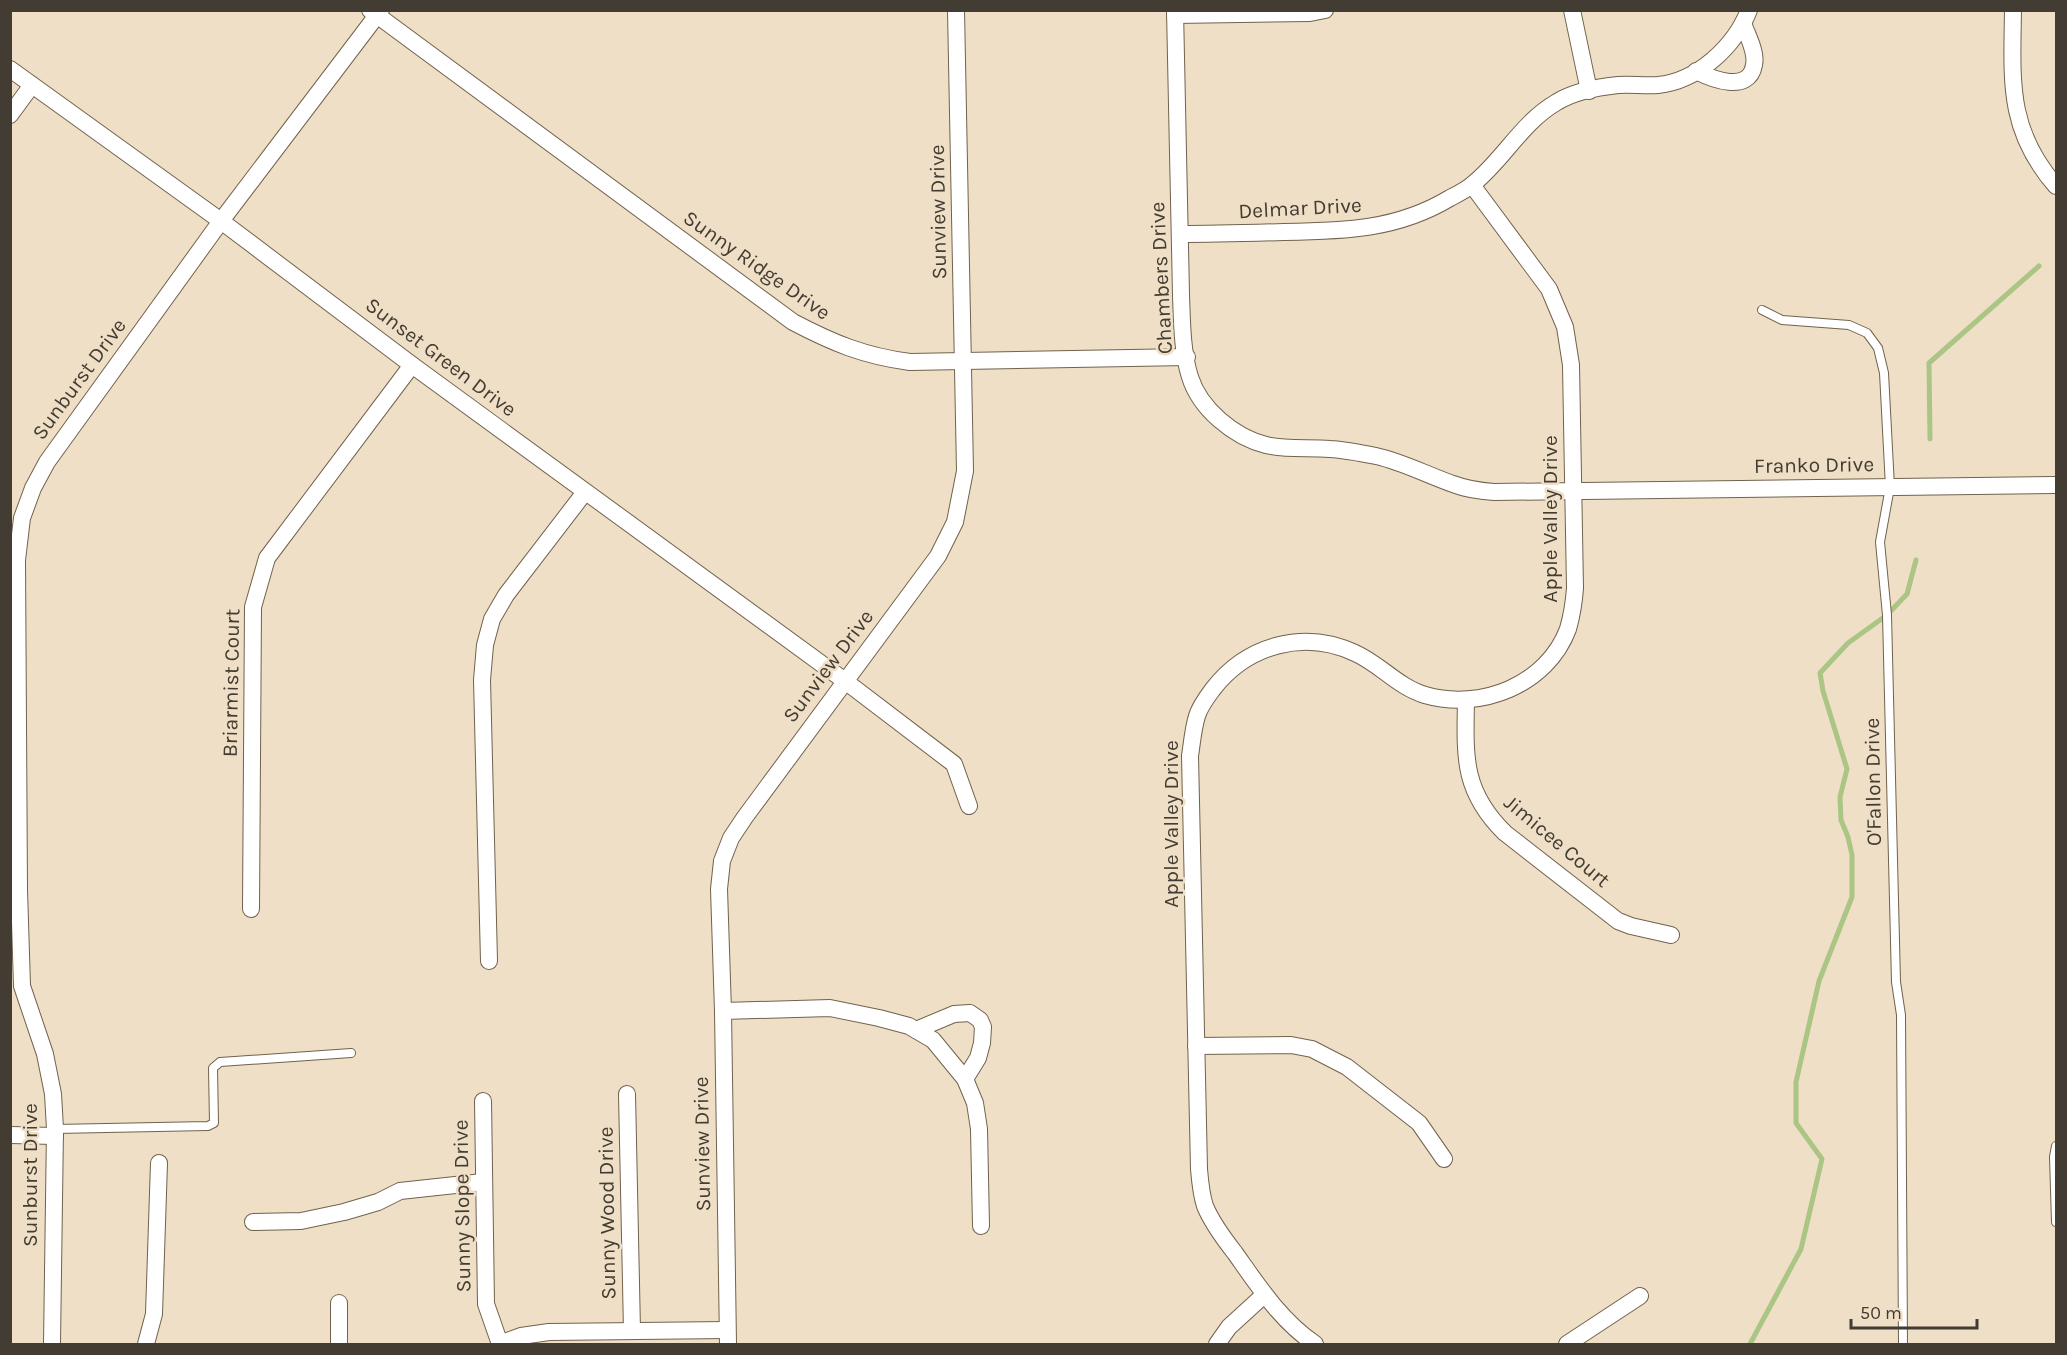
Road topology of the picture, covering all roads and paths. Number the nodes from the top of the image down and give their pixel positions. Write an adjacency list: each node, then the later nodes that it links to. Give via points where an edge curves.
1 (956, 10): 19 (street, Sunview Drive)
2 (1325, 10): 6 (street)
3 (1572, 10): 11 (street)
4 (2013, 10): 14 (street, via 2012,81 2017,112 2025,141)
5 (376, 12): 15 (street, Sunburst Drive); 19 (street, Sunny Ridge Drive, via 793,322 830,341 885,358 910,362)
6 (1175, 13): 16 (street, Chambers Drive)
7 (1746, 17): 9 (street, Delmar Drive, via 1737,35); 9 (street, Delmar Drive, via 1754,65 1749,75 1739,82 1716,81)
8 (10, 69): 10 (street, Sunset Green Drive)
9 (1696, 71): 11 (street, Delmar Drive, via 1659,85 1618,85)
10 (32, 85): 12 (street); 15 (street, Sunset Green Drive)
11 (1589, 91): 13 (street, Delmar Drive, via 1557,101 1529,123)
12 (10, 115)
13 (1472, 185): 16 (street, Delmar Drive, via 1428,212 1362,229); 23 (street, Apple Valley Drive, via 1549,290 1565,327 1571,365)
14 (2056, 186)
15 (221, 221): 20 (street, Sunset Green Drive); 25 (street, Sunburst Drive, via 47,462 33,488 22,518 17,560)
16 (1180, 234): 18 (street, Chambers Drive, via 1181,305)
17 (1762, 310): 22 (lane, O'Fallon Drive, via 1782,320 1849,325 1867,333 1878,348 1884,373)
18 (1187, 357): 19 (street, Sunny Ridge Drive); 23 (street, Chambers Drive, via 1199,397 1212,412 1230,428 1266,445 1329,448 1384,458 1473,490)
19 (964, 361): 26 (street, Sunview Drive, via 965,471 956,522 938,556)
20 (412, 365): 24 (street, Sunset Green Drive); 30 (street, Briarmist Court, via 267,558 253,607)
21 (2056, 485): 22 (street, Franko Drive)
22 (1890, 487): 23 (street, Franko Drive); 61 (lane, O'Fallon Drive, via 1880,542 1887,605 1896,982 1901,1015)
23 (1572, 491): 27 (street, Apple Valley Drive, via 1575,588 1573,612 1563,638 1550,659 1521,684 1502,693)
24 (585, 492): 26 (street, Sunset Green Drive); 32 (street, via 506,595 492,619 485,645 482,680)
25 (14, 661): 29 (street, Sunburst Drive)
26 (845, 681): 28 (street, Sunset Green Drive, via 954,764); 33 (street, Sunview Drive, via 745,817 722,861 719,889)
27 (1466, 700): 31 (street, Jimicee Court, via 1469,776 1490,818 1618,921); 35 (street, Apple Valley Drive, via 1410,689 1356,653 1313,642 1259,651 1224,674 1197,714 1190,756)
28 (969, 806)
29 (15, 890): 40 (street, Sunburst Drive, via 22,986 45,1054)
30 (251, 909)
31 (1671, 935)
32 (489, 961)
33 (723, 1011): 34 (street, via 830,1008 879,1017); 53 (street, Sunview Drive)
34 (916, 1030): 37 (street, via 933,1040); 37 (street, via 954,1014 970,1013 980,1020 984,1027 982,1043)
35 (1196, 1046): 43 (street, via 1292,1045 1312,1049 1347,1067 1419,1123); 49 (street, Apple Valley Drive, via 1198,1169 1205,1207)
36 (351, 1053): 40 (lane, via 220,1062 213,1068 214,1122 208,1126)
37 (965, 1078): 48 (street, via 975,1103 979,1129)
38 (627, 1094): 52 (street, Sunny Wood Drive)
39 (483, 1101): 45 (street, Sunny Slope Drive)
40 (55, 1132): 41 (street); 54 (street, Sunburst Drive)
41 (10, 1135)
42 (2056, 1146): 47 (lane)
43 (1444, 1159)
44 (159, 1163): 55 (street, via 154,1314)
45 (483, 1182): 46 (street, via 400,1191 378,1202 301,1221); 57 (street, Sunny Slope Drive, via 486,1304)
46 (253, 1222)
47 (2056, 1222)
48 (981, 1226)
49 (1264, 1295): 58 (street, via 1229,1327); 59 (street, Apple Valley Drive, via 1283,1318)
50 (1640, 1296): 60 (street)
51 (339, 1303): 56 (street)
52 (632, 1331): 53 (street); 57 (street, via 549,1332)
53 (728, 1337)
54 (52, 1344)
55 (146, 1344)
56 (339, 1344)
57 (500, 1344)
58 (1217, 1344)
59 (1315, 1344)
60 (1567, 1344)
61 (1903, 1344)

